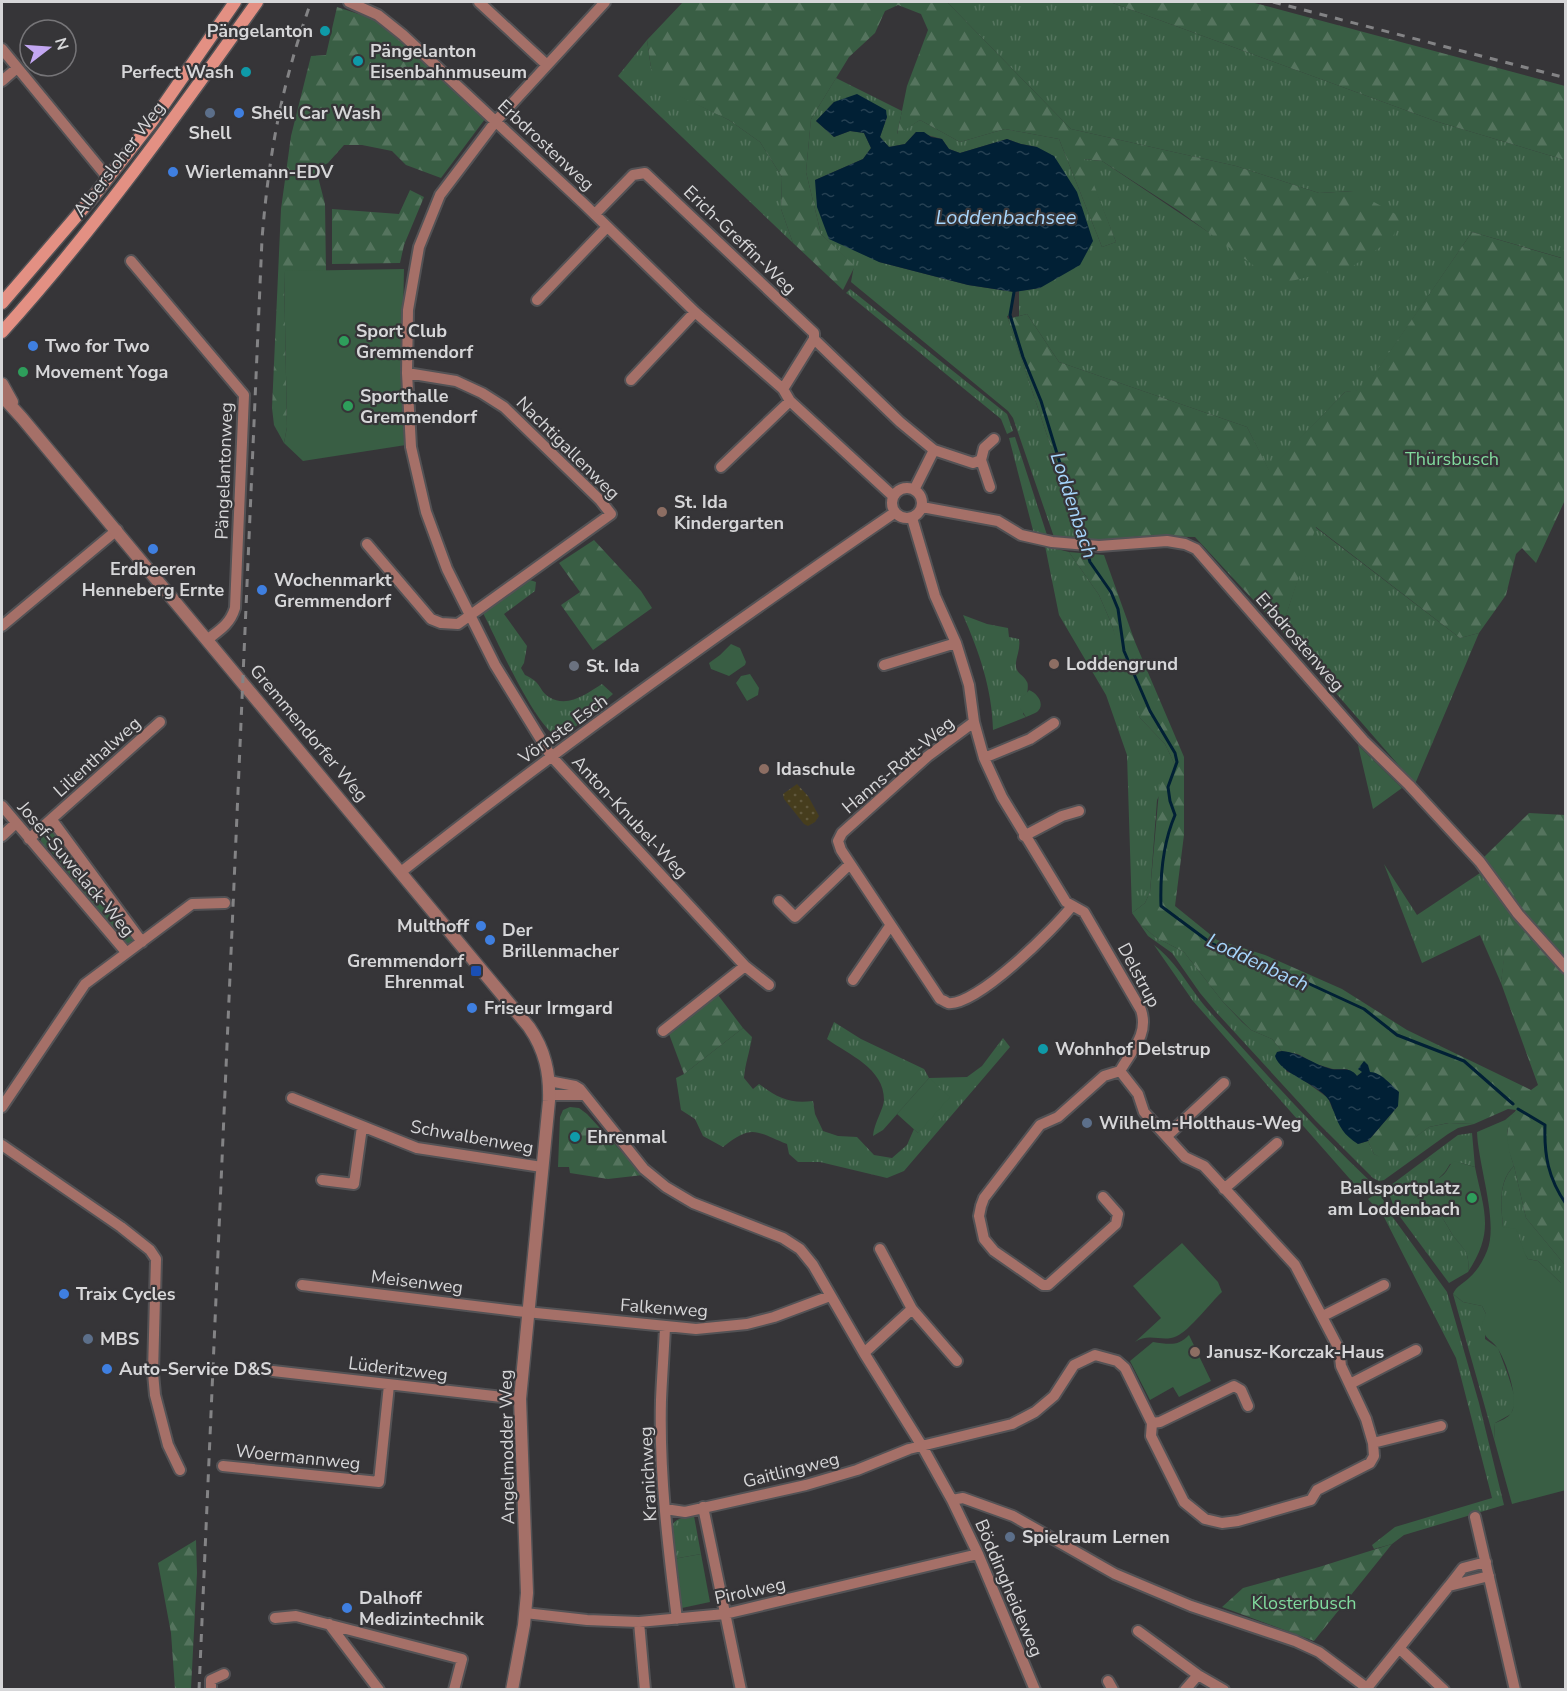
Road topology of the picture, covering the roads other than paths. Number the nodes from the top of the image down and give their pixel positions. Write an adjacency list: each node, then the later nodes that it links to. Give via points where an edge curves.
1 (236, 2): 11 (main road, Albersloher Weg)
2 (257, 2): 18 (main road, Albersloher Weg, via 109,204)
3 (349, 2): 10 (street, Erbdrostenweg, via 378,15 403,35)
4 (479, 2): 7 (street)
5 (604, 2): 7 (street, Anton-Knubel-Weg)
6 (2, 49): 8 (street)
7 (546, 65): 10 (street, Anton-Knubel-Weg)
8 (17, 68): 9 (street); 11 (street)
9 (2, 81)
10 (496, 121): 12 (street, Erbdrostenweg); 20 (street, Anton-Knubel-Weg, via 440,195 419,247 408,310)
11 (108, 178): 16 (main road, Albersloher Weg)
12 (595, 214): 13 (street, Erbdrostenweg); 19 (street, Erich-Greffin-Weg, via 633,175 645,173 814,333)
13 (607, 226): 15 (street); 17 (street, Erbdrostenweg)
14 (131, 261): 41 (street, Pängelantonweg, via 244,395 235,608 226,626)
15 (537, 300)
16 (2, 303)
17 (695, 312): 21 (street); 23 (street, Erbdrostenweg)
18 (2, 332)
19 (814, 339): 23 (street); 28 (street)
20 (407, 373): 39 (street, Anton-Knubel-Weg, via 411,447 426,512); 39 (street, Nachtigallenweg, via 456,381 504,407 611,514)
21 (631, 380)
22 (2, 384): 26 (street, Gremmendorfer Weg)
23 (783, 389): 25 (street, Erbdrostenweg)
24 (2, 396): 26 (street, Gremmendorfer Weg)
25 (790, 401): 30 (street); 33 (street, Erbdrostenweg)
26 (22, 418): 37 (street, Gremmendorfer Weg)
27 (994, 439): 29 (street, via 984,448)
28 (934, 450): 29 (street, via 973,463); 32 (street)
29 (981, 460): 31 (street)
30 (721, 467)
31 (990, 487)
32 (914, 490): 33 (street, via 903,489); 34 (street)
33 (893, 496): 35 (street)
34 (922, 507): 36 (street); 65 (street, Erbdrostenweg, via 998,520 1021,535 1052,542 1099,546 1177,542 1191,546 1203,555 1364,741 1480,862 1518,914)
35 (894, 513): 36 (street); 47 (street, Vörnste Esch)
36 (912, 518): 42 (street, Delstrup, via 935,596)
37 (117, 531): 40 (street); 41 (street, Gremmendorfer Weg)
38 (367, 544): 39 (street, via 430,619 458,624)
39 (470, 616): 47 (street, Anton-Knubel-Weg)
40 (2, 626)
41 (208, 639): 57 (street, Gremmendorfer Weg)
42 (956, 643): 43 (street); 45 (street, Delstrup, via 969,685)
43 (884, 665)
44 (160, 722): 51 (street, Lilienthalweg)
45 (974, 722): 48 (street, Delstrup); 56 (street, Hanns-Rott-Weg, via 928,756 842,833 838,841)
46 (1054, 723): 48 (street, via 1030,739)
47 (551, 756): 57 (street, Vörnste Esch); 64 (street, Anton-Knubel-Weg)
48 (984, 758): 54 (street, Delstrup)
49 (2, 806): 52 (street, Josef-Suwelack-Weg)
50 (1079, 811): 54 (street)
51 (52, 820): 55 (street, Lilienthalweg); 62 (street, Josef-Suwelack-Weg)
52 (16, 823): 53 (street); 55 (street, Josef-Suwelack-Weg)
53 (2, 836)
54 (1024, 836): 60 (street, Delstrup)
55 (30, 839): 63 (street, Josef-Suwelack-Weg)
56 (849, 865): 58 (street, via 795,917); 61 (street, Hanns-Rott-Weg)
57 (401, 872): 70 (street, Gremmendorfer Weg, via 529,1027 542,1051)
58 (779, 901)
59 (225, 903): 62 (street, Josef-Suwelack-Weg, via 192,904)
60 (1072, 906): 61 (street, Hanns-Rott-Weg, via 1059,924 986,987 948,1003 940,999); 69 (street, Delstrup, via 1084,912 1145,1022 1143,1033)
61 (890, 926): 66 (street)
62 (142, 942): 63 (street, Josef-Suwelack-Weg)
63 (126, 952): 75 (street, Josef-Suwelack-Weg, via 85,984)
64 (745, 966): 67 (street, Anton-Knubel-Weg); 68 (street)
65 (1566, 968)
66 (854, 980)
67 (769, 985)
68 (663, 1031)
69 (1120, 1071): 77 (street, via 1138,1094 1144,1112); 83 (street, via 1104,1076 1059,1117 1040,1125 984,1198 980,1228 993,1251 1048,1285 1116,1224 1118,1214)
70 (549, 1080): 72 (street, Gremmendorfer Weg); 73 (street, via 575,1086)
71 (1224, 1083): 77 (street)
72 (549, 1095): 73 (street); 80 (street, Angelmodder Weg)
73 (584, 1095): 87 (street, via 645,1169 666,1187 693,1203 783,1238 800,1249)
74 (292, 1098): 76 (street, Schwalbenweg)
75 (2, 1107)
76 (362, 1127): 80 (street, Schwalbenweg, via 417,1148); 81 (street, via 354,1184)
77 (1167, 1136): 82 (street, via 1185,1157 1204,1166)
78 (1277, 1143): 82 (street)
79 (2, 1145): 105 (street, via 121,1227 156,1259 155,1395 168,1444)
80 (542, 1167): 89 (street, Angelmodder Weg)
81 (322, 1180)
82 (1224, 1189): 90 (street, via 1295,1264)
83 (1103, 1197)
84 (880, 1250): 88 (street)
85 (302, 1285): 89 (street, Meisenweg)
86 (1384, 1285): 90 (street)
87 (830, 1296): 91 (street, Falkenweg, via 747,1324 696,1329); 93 (street)
88 (912, 1309): 93 (street); 94 (street)
89 (528, 1311): 91 (street, Falkenweg); 98 (street, Angelmodder Weg)
90 (1323, 1316): 96 (street)
91 (665, 1327): 108 (street, Kranichweg, via 661,1401)
92 (1416, 1350): 96 (street)
93 (864, 1353): 103 (street)
94 (957, 1361)
95 (273, 1371): 97 (street, Lüderitzweg)
96 (1350, 1384): 102 (street)
97 (389, 1385): 98 (street, Lüderitzweg); 104 (street, Woermannweg, via 379,1482)
98 (520, 1399): 114 (street, Angelmodder Weg, via 527,1565)
99 (1248, 1406): 100 (street, via 1241,1390 1234,1386)
100 (1152, 1423): 102 (street, Gaitlingweg, via 1151,1436 1184,1502 1205,1519 1222,1522 1311,1500 1317,1491 1370,1463); 103 (street, Gaitlingweg, via 1125,1368 1117,1361 1095,1355 1074,1365 1054,1396 1035,1412 989,1431)
101 (1441, 1426): 102 (street)
102 (1373, 1443)
103 (922, 1446): 106 (street); 107 (street, Gaitlingweg, via 806,1485)
104 (223, 1466)
105 (180, 1470)
106 (952, 1500): 110 (street, Böddingheideweg); 124 (street, via 963,1498 1013,1516 1115,1574 1191,1606 1303,1644)
107 (703, 1507): 108 (street, Gaitlingweg, via 685,1512); 115 (street)
108 (665, 1509): 117 (street, Kranichweg)
109 (1475, 1517): 111 (street)
110 (978, 1554): 115 (street, Pirolweg); 131 (street, Böddingheideweg)
111 (1486, 1562): 112 (street); 113 (street, via 1463,1568)
112 (1489, 1576): 113 (street); 135 (street)
113 (1449, 1586): 121 (street)
114 (525, 1613): 118 (street, Pirolweg); 128 (street, Angelmodder Weg)
115 (725, 1614): 117 (street, Pirolweg); 130 (street)
116 (274, 1618): 119 (street, via 296,1616)
117 (677, 1619): 118 (street, Pirolweg)
118 (639, 1622): 129 (street)
119 (329, 1624): 126 (street); 127 (street, via 462,1659)
120 (1138, 1631): 123 (street)
121 (1399, 1648): 124 (street); 134 (street)
122 (224, 1674): 125 (street, via 211,1680)
123 (1197, 1675): 132 (street); 133 (street)
124 (1367, 1688)
125 (210, 1689)
126 (379, 1689)
127 (454, 1689)
128 (512, 1689)
129 (645, 1689)
130 (741, 1689)
131 (1035, 1689)
132 (1185, 1689)
133 (1224, 1689)
134 (1444, 1689)
135 (1515, 1689)

